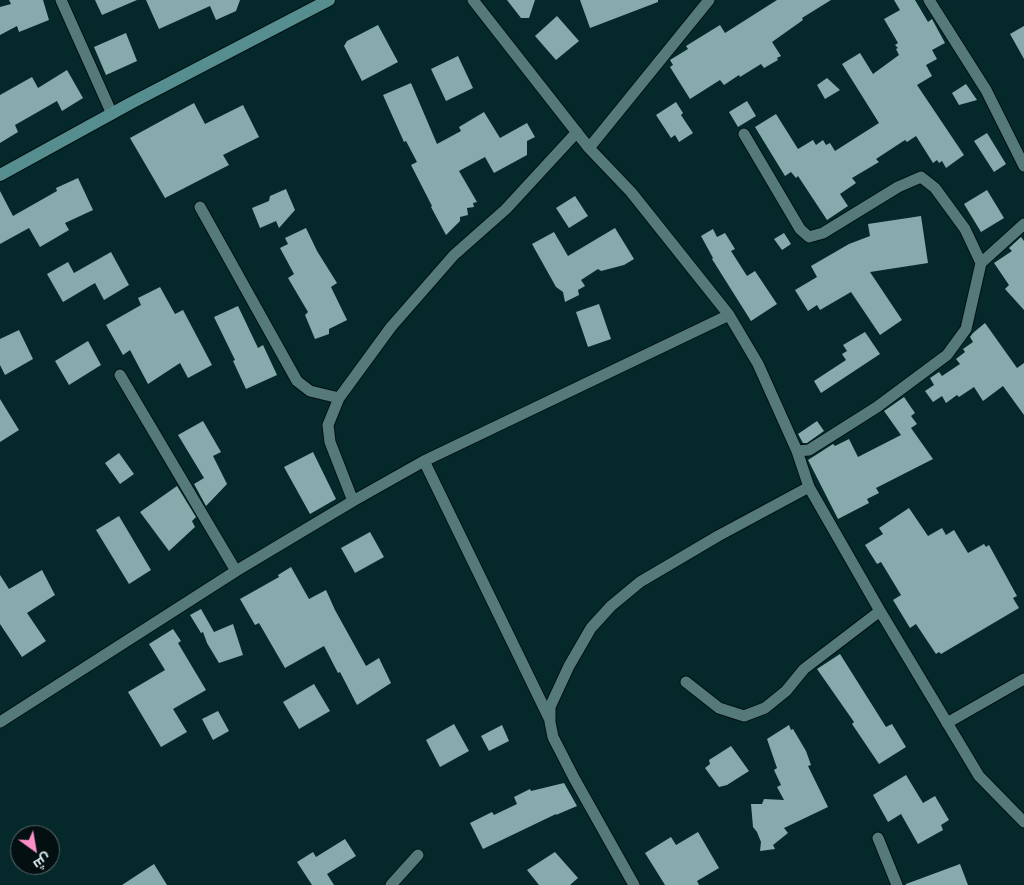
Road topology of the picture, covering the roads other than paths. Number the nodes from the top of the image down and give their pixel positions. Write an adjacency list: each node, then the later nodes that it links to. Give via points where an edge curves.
1 (61, 0): 6 (street)
2 (329, 0): 6 (street)
3 (473, 0): 7 (street)
4 (709, 0): 9 (street)
5 (929, 0): 10 (street, via 986,90)
6 (112, 114): 11 (street)
7 (577, 132): 9 (street); 17 (street, via 506,209 454,255 392,326)
8 (744, 134): 14 (street, via 800,229 809,237 823,233 921,177 936,188 965,229)
9 (589, 148): 15 (street, via 631,192)
10 (1024, 166)
11 (0, 175)
12 (200, 207): 17 (street, via 297,381 310,392)
13 (1024, 224): 14 (street)
14 (981, 263): 18 (street, via 966,329 947,355 877,407 809,450)
15 (729, 315): 18 (street, via 758,364); 19 (street)
16 (120, 375): 22 (street)
17 (339, 398): 21 (street, via 328,425 330,442)
18 (797, 451): 20 (street)
19 (424, 461): 21 (street); 27 (street)
20 (809, 487): 23 (street); 27 (street, via 640,582 611,606 591,628 570,666 550,707)
21 (353, 501): 22 (street)
22 (236, 571): 26 (street)
23 (880, 611): 25 (street, via 804,669 786,691 765,708 744,716 719,708); 28 (street)
24 (1024, 679): 28 (street)
25 (686, 682)
26 (0, 722)
27 (550, 722): 33 (street, via 553,737 574,778)
28 (947, 723): 29 (street, via 979,776)
29 (1024, 822)
30 (878, 838): 34 (street)
31 (418, 855): 32 (street)
32 (391, 885)
33 (634, 885)
34 (897, 885)

